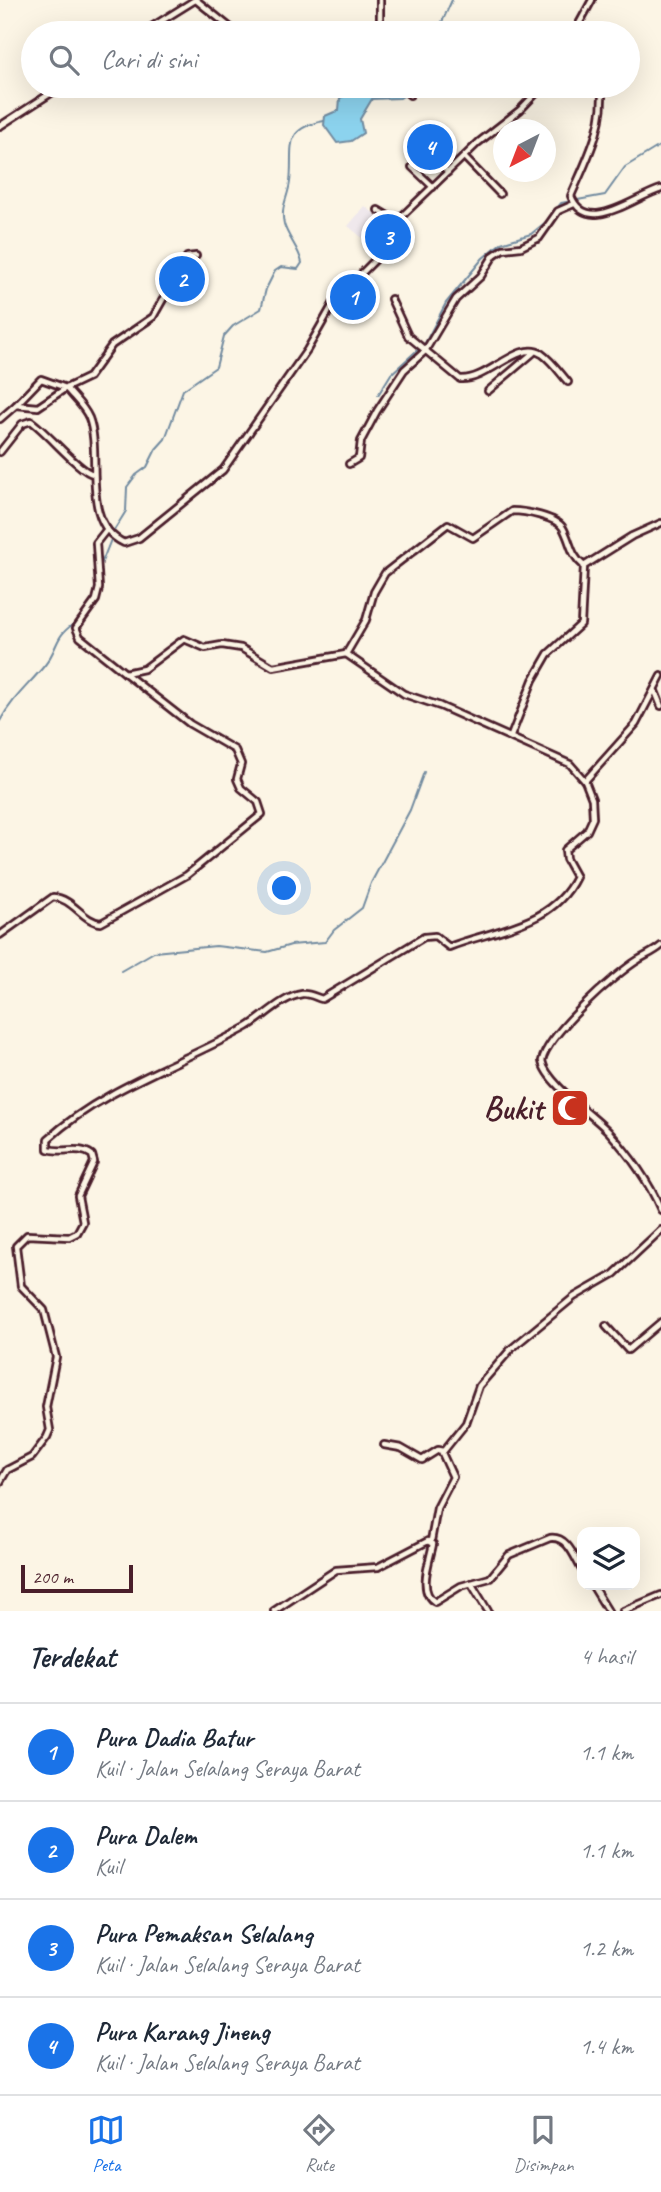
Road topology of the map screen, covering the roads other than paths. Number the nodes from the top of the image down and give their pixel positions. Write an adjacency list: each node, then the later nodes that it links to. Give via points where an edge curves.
1 (195, 0): 4 (street); 5 (street)
2 (380, 0): 6 (street)
3 (592, 0): 7 (street)
4 (161, 21)
5 (222, 21)
6 (380, 21)
7 (581, 21)
8 (43, 98): 11 (street)
9 (532, 98): 13 (street)
10 (601, 98): 19 (street, via 592,148 571,196)
11 (0, 125)
12 (418, 143): 15 (street)
13 (464, 157): 15 (street); 18 (street)
14 (412, 167): 16 (street)
15 (448, 172): 16 (street)
16 (433, 187): 21 (street)
17 (661, 189): 19 (street, via 598,215 586,215)
18 (500, 194)
19 (574, 204): 24 (street, via 558,211 537,240 494,255 481,276 447,310)
20 (378, 210): 21 (street)
21 (400, 223): 35 (street, via 399,237 336,299 307,350 214,479 131,542 121,542)
22 (196, 256): 27 (street, via 187,257 153,317 112,345 89,377)
23 (391, 299): 24 (street, via 408,336)
24 (425, 351): 25 (street, via 463,379 490,371 517,353); 32 (street, via 400,375 366,429 359,458)
25 (537, 351): 26 (street); 28 (street)
26 (568, 383)
27 (66, 388): 29 (street, via 38,407); 29 (street, via 41,379); 33 (street, via 89,418)
28 (488, 391)
29 (16, 405): 30 (street)
30 (0, 419)
31 (0, 452): 33 (street, via 22,424 31,421 82,470)
32 (349, 464)
33 (93, 474): 35 (street)
34 (661, 523): 36 (street)
35 (107, 529): 38 (street, via 96,542 96,600 76,628 80,637)
36 (584, 566): 37 (street, via 555,521 512,511 474,538 448,524 385,573); 42 (street, via 581,624 548,654)
37 (346, 654): 38 (street, via 273,667 241,648 205,648 184,639 144,669); 42 (street, via 404,694)
38 (125, 673): 44 (street, via 190,724 234,750 241,764 237,779 258,802 262,814 187,875 100,923 66,900 52,897)
39 (661, 676): 40 (street)
40 (655, 691): 41 (street); 43 (street, via 636,724)
41 (661, 706)
42 (511, 736): 43 (street, via 564,759)
43 (585, 781): 52 (street, via 592,799 592,823 564,852 576,877 567,894 542,913 517,927 494,930 449,947 429,935 322,999 303,993 287,999 246,1028 138,1078 48,1139 48,1149 81,1149 94,1161 78,1196 83,1222 77,1233 69,1237 27,1235 16,1246 21,1286 41,1303 56,1357 46,1407 47,1437 32,1457 7,1470)
44 (0, 936)
45 (661, 946): 46 (street, via 629,966 580,1008 558,1032 542,1061 554,1081 598,1121 641,1170)
46 (661, 1210)
47 (661, 1230): 51 (street, via 614,1274 574,1297 511,1349 479,1385 466,1423)
48 (661, 1322): 49 (street, via 628,1350)
49 (606, 1326)
50 (383, 1445): 51 (street, via 401,1448 422,1460)
51 (443, 1451): 53 (street, via 453,1477 437,1508)
52 (0, 1482)
53 (431, 1541): 55 (street, via 426,1581 430,1599 438,1602); 59 (street, via 379,1567 336,1570)
54 (577, 1562): 55 (street, via 565,1542 550,1538 513,1553 491,1578)
55 (471, 1583): 60 (street)
56 (595, 1590): 61 (street)
57 (661, 1595): 58 (street)
58 (636, 1608): 62 (street)
59 (274, 1611)
60 (488, 1611)
61 (608, 1611)
62 (623, 1611)

